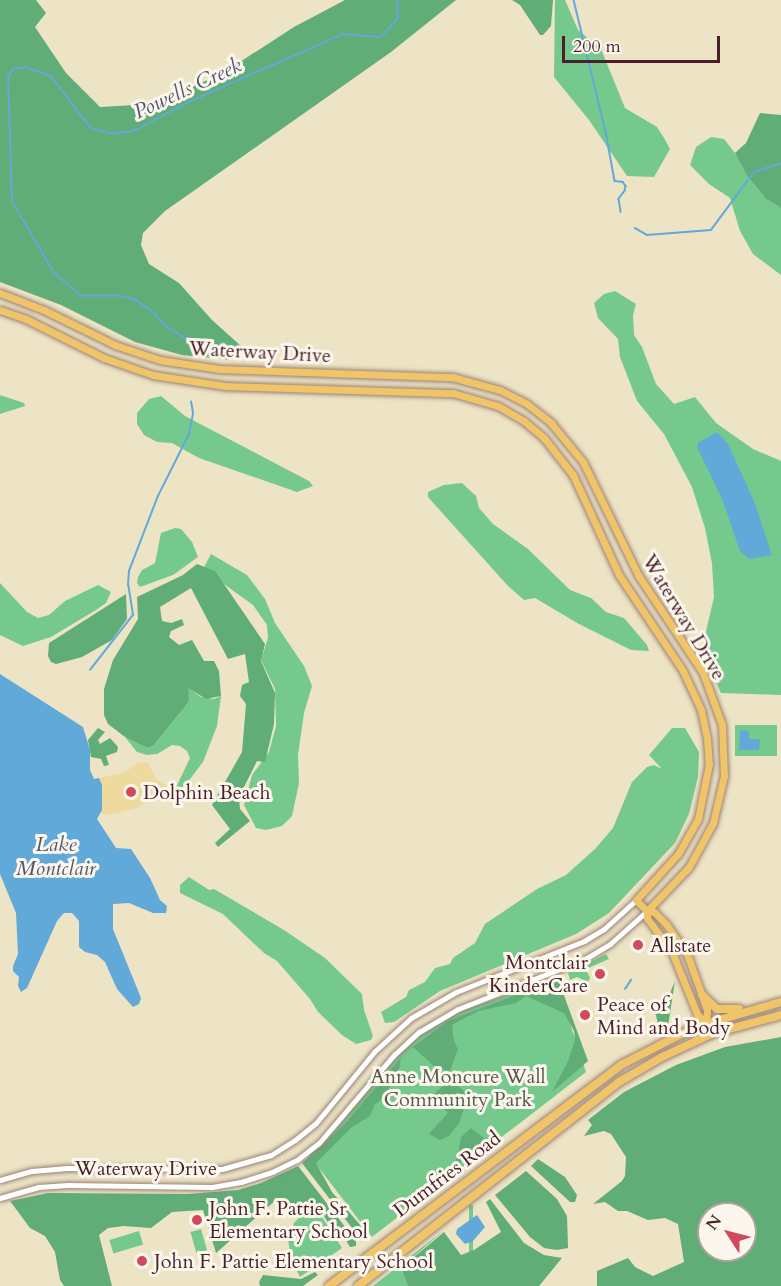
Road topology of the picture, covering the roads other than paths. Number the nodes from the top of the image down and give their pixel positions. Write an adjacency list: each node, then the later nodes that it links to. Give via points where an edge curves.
1 (0, 293): 3 (main road, Waterway Drive, via 124,349 180,364 259,371 436,376 486,385 527,404 551,423 583,462)
2 (0, 310): 4 (main road, Waterway Drive, via 118,364 177,381 225,386 437,391 482,400 514,414 544,438 566,464)
3 (600, 496): 4 (main road); 6 (main road, Waterway Drive, via 638,575 703,673 715,700 724,739 722,790 708,837 685,873)
4 (585, 502): 5 (main road, Waterway Drive, via 619,575 689,681 707,738 708,777 695,825 667,868)
5 (636, 900): 6 (main road); 13 (street, Waterway Drive, via 584,941 456,992 411,1017 380,1046 316,1123 270,1155 222,1169 68,1168 32,1171)
6 (647, 911): 7 (main road, via 654,912 681,945); 11 (main road, via 647,918 672,952 698,1014); 14 (street, Waterway Drive, via 610,944 585,959 458,1009 419,1032 394,1055 319,1143 272,1172 212,1187 68,1185 38,1187)
7 (702, 995): 9 (highway, via 720,1010); 11 (main road)
8 (781, 1002): 9 (highway, Dumfries Road)
9 (753, 1008): 11 (highway, Dumfries Road)
10 (781, 1015): 12 (highway, Dumfries Road)
11 (706, 1023): 12 (main road); 15 (highway, Dumfries Road, via 658,1044 607,1074)
12 (711, 1034): 16 (highway, Dumfries Road, via 647,1065 597,1097)
13 (0, 1180)
14 (0, 1198)
15 (329, 1286)
16 (358, 1286)

